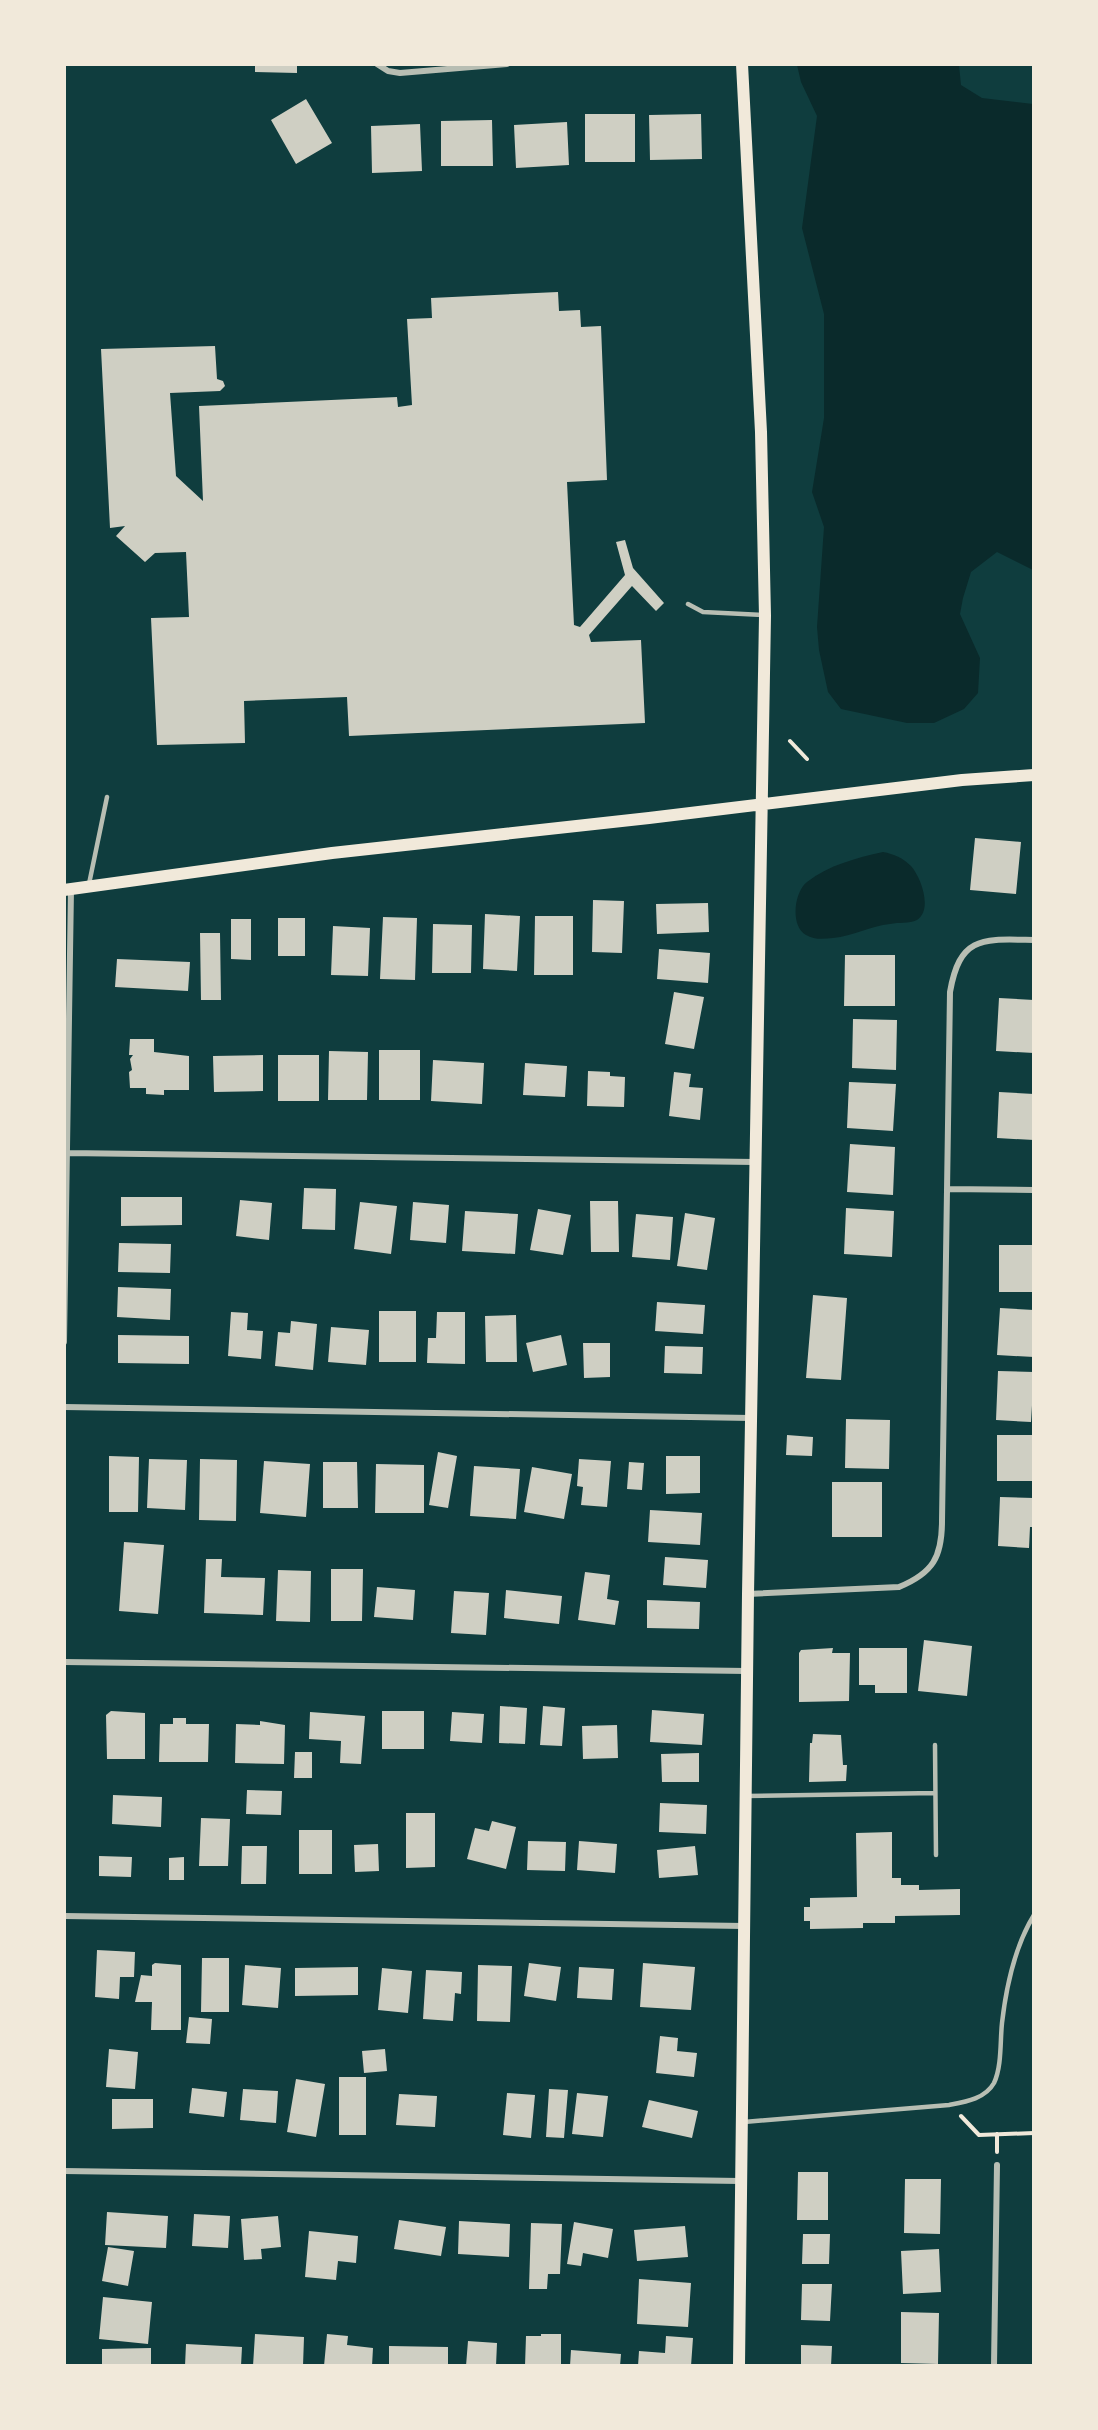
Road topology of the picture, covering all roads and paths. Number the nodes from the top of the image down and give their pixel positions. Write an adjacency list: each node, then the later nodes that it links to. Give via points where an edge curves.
1 (377, 64): 2 (street, via 400,73)
2 (507, 64)
3 (742, 64): 5 (main road)
4 (688, 604): 5 (lane, via 703,612)
5 (765, 616): 10 (main road)
6 (790, 741): 7 (path)
7 (807, 759)
8 (1034, 775): 10 (main road)
9 (107, 797): 11 (lane)
10 (762, 804): 11 (main road, via 332,853); 15 (main road)
11 (88, 886): 12 (main road)
12 (68, 889): 14 (street)
13 (1034, 940): 16 (street, via 981,941 963,953 953,971)
14 (67, 1153): 15 (street); 18 (street)
15 (755, 1162): 20 (main road)
16 (948, 1189): 17 (street); 21 (street, via 942,1533 931,1568 899,1587)
17 (1034, 1190)
18 (64, 1342)
19 (64, 1407): 20 (street)
20 (752, 1418): 21 (main road)
21 (748, 1594): 23 (main road)
22 (64, 1662): 23 (street)
23 (747, 1671): 26 (main road)
24 (934, 1745): 25 (lane)
25 (935, 1793): 26 (lane); 27 (lane)
26 (746, 1797): 30 (main road)
27 (936, 1855)
28 (64, 1916): 30 (street)
29 (1034, 1916): 31 (lane, via 1023,1936 1006,1996 993,2084 973,2100)
30 (744, 1926): 32 (main road)
31 (949, 2105): 32 (lane); 34 (path, via 979,2134)
32 (741, 2122): 37 (main road)
33 (1034, 2133): 34 (path)
34 (997, 2134): 35 (path)
35 (997, 2164): 39 (street)
36 (64, 2171): 37 (street)
37 (740, 2181): 38 (main road)
38 (739, 2366)
39 (994, 2366)

